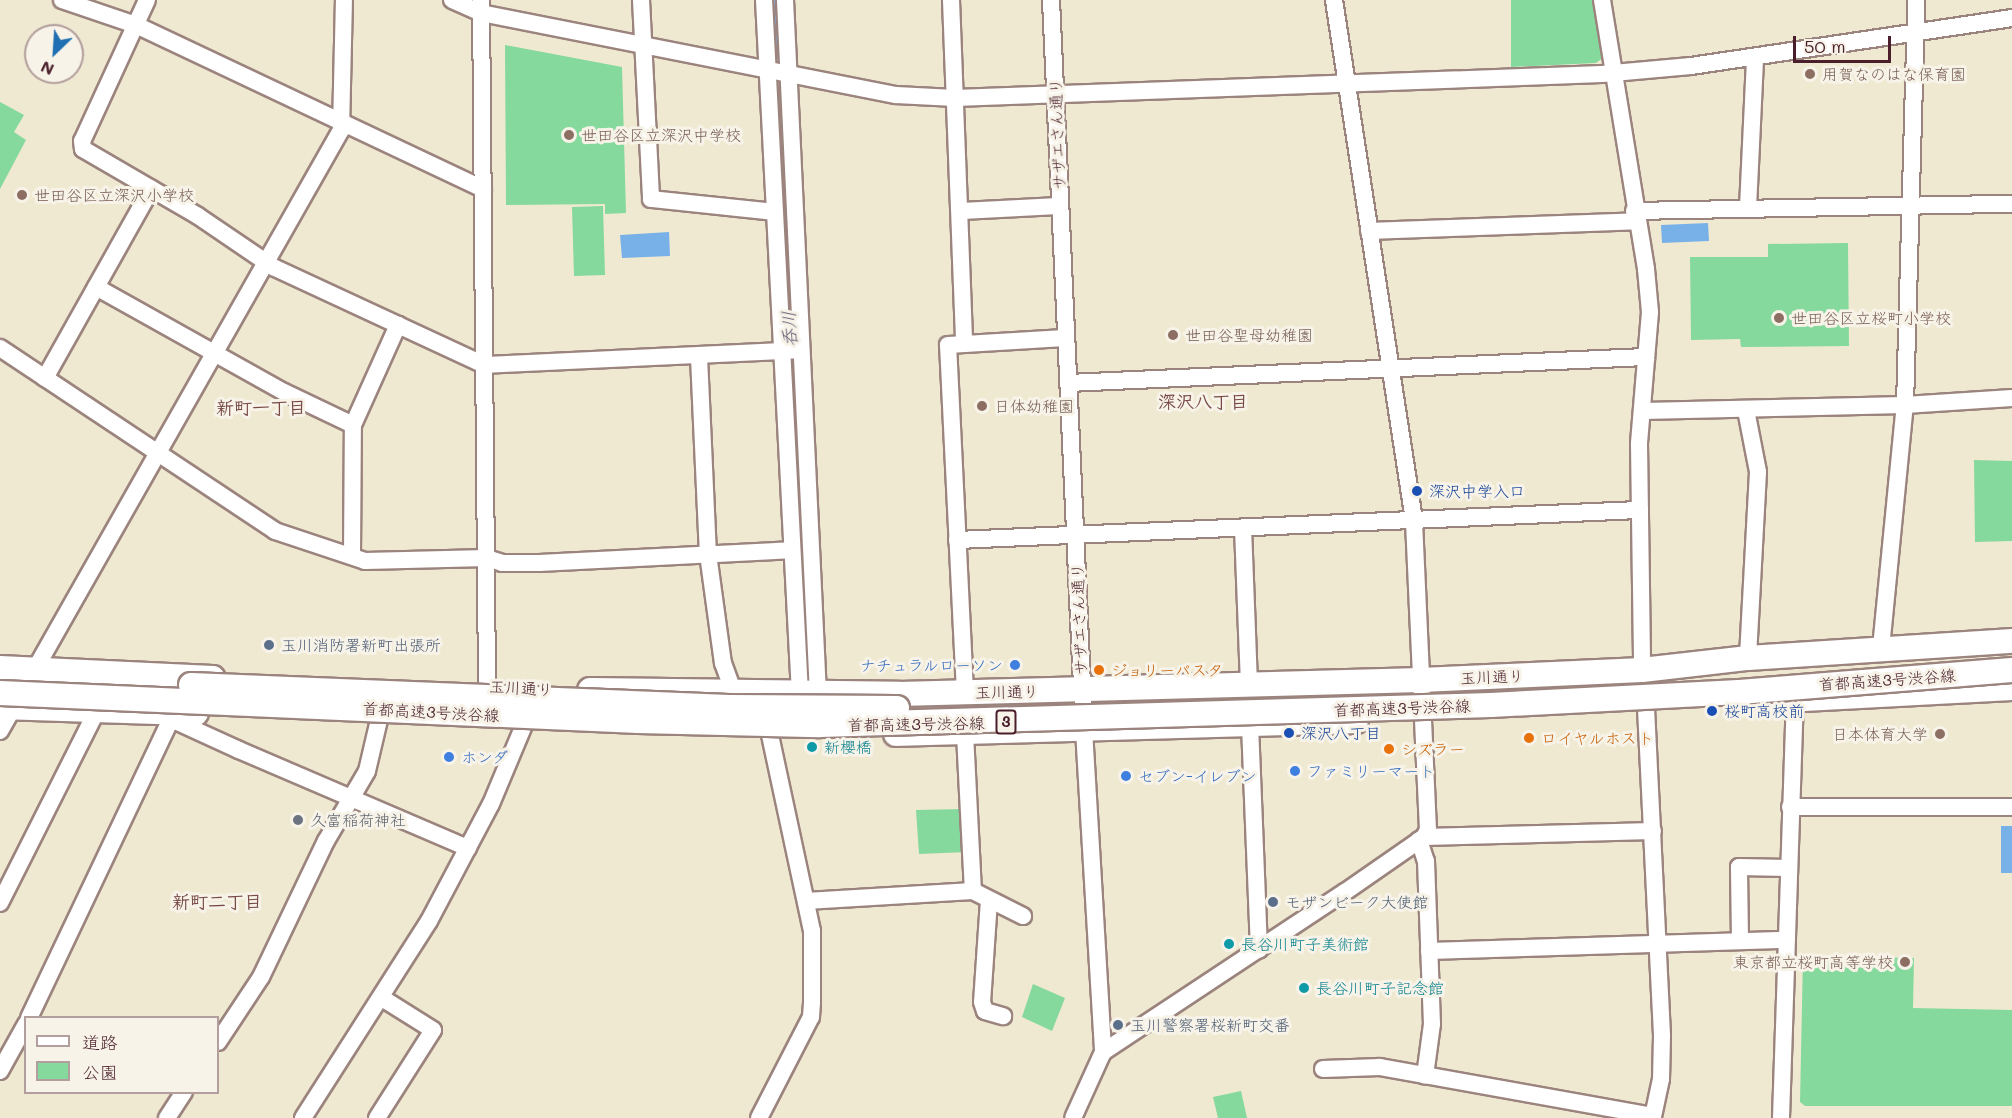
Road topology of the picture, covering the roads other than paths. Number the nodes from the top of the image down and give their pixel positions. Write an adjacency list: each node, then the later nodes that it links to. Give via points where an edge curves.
1 (62, 0): 15 (street)
2 (147, 0): 15 (street)
3 (344, 0): 24 (street)
4 (452, 0): 13 (street)
5 (641, 0): 17 (street)
6 (764, 0): 19 (street)
7 (785, 0): 19 (street)
8 (951, 0): 23 (street)
9 (1051, 0): 22 (street, サザエさん通り)
10 (1334, 0): 21 (street)
11 (1602, 0): 20 (street)
12 (1916, 0): 16 (street)
13 (481, 7): 17 (street); 26 (street)
14 (2012, 18): 16 (street)
15 (136, 25): 24 (street); 25 (street, via 82,141 83,150)
16 (1915, 33): 18 (street); 27 (street)
17 (643, 43): 19 (street); 31 (street, via 651,199)
18 (1755, 57): 20 (street); 30 (street)
19 (778, 71): 23 (street, via 896,95); 31 (street); 41 (street)
20 (1612, 73): 21 (street); 33 (street)
21 (1348, 84): 22 (street); 34 (street)
22 (1055, 93): 23 (street); 29 (street, サザエさん通り)
23 (955, 98): 32 (street)
24 (342, 123): 26 (street); 35 (street)
25 (151, 189): 35 (street); 36 (street)
26 (483, 189): 45 (street)
27 (1911, 202): 28 (street); 30 (street); 50 (street)
28 (2012, 204)
29 (1060, 206): 32 (street); 38 (street, サザエさん通り)
30 (1748, 208): 33 (street)
31 (774, 212): 41 (street)
32 (960, 212): 39 (street)
33 (1635, 216): 34 (street); 44 (street, via 1649,301)
34 (1370, 231): 46 (street)
35 (265, 262): 37 (street); 42 (street)
36 (96, 287): 42 (street); 47 (street)
37 (398, 325): 45 (street); 53 (street)
38 (1065, 338): 39 (street); 48 (street, サザエさん通り)
39 (964, 344): 59 (street, via 948,345)
40 (0, 348): 47 (street)
41 (789, 351): 43 (street); 60 (street); 80 (street)
42 (213, 353): 53 (street); 54 (street)
43 (699, 357): 45 (street); 61 (street)
44 (1646, 357): 46 (street); 52 (street)
45 (484, 365): 63 (street)
46 (1391, 367): 48 (street); 56 (street)
47 (45, 378): 54 (street)
48 (1068, 383): 58 (street, サザエさん通り)
49 (2012, 398): 50 (street)
50 (1905, 405): 51 (street); 65 (street)
51 (1746, 410): 52 (street); 67 (street, via 1758,472)
52 (1643, 411): 55 (street)
53 (352, 424): 62 (street)
54 (156, 452): 62 (street, via 275,531); 69 (street)
55 (1640, 510): 56 (street); 70 (street)
56 (1414, 520): 57 (street); 73 (street)
57 (1243, 528): 58 (street); 74 (street)
58 (1076, 535): 59 (street); 77 (street, サザエさん通り)
59 (957, 540): 79 (street)
60 (792, 550): 61 (street); 80 (street)
61 (708, 554): 63 (street, via 539,563 502,563); 78 (street, via 723,663)
62 (352, 555): 63 (street, via 365,561)
63 (487, 558): 75 (street)
64 (2012, 641): 65 (highway, 玉川通り)
65 (1881, 648): 67 (highway, 玉川通り)
66 (2012, 654): 72 (highway, 首都高速3号渋谷線 / 3, bridge, via 1736,676 1489,689 922,708 706,707)
67 (1749, 658): 70 (highway, 玉川通り)
68 (0, 668): 69 (highway, 玉川通り)
69 (34, 670): 75 (highway, 玉川通り); 82 (street)
70 (1642, 670): 73 (highway, 玉川通り)
71 (2012, 670): 82 (highway, 首都高速3号渋谷線 / 3, bridge, via 1738,692 1491,705 865,725)
72 (0, 677)
73 (1421, 680): 74 (highway, 玉川通り); 86 (street)
74 (1249, 685): 77 (highway, 玉川通り)
75 (487, 686): 78 (highway, 玉川通り)
76 (2012, 688): 81 (highway)
77 (1082, 691): 79 (highway, 玉川通り); 91 (street, サザエさん通り)
78 (734, 693): 80 (highway, 玉川通り)
79 (964, 693): 80 (highway, 玉川通り)
80 (809, 694)
81 (1795, 699): 83 (highway); 95 (street)
82 (4, 703): 84 (highway); 90 (street)
83 (1646, 708): 86 (highway); 97 (street)
84 (96, 712): 85 (highway); 104 (street)
85 (168, 716): 87 (highway); 94 (street); 112 (street)
86 (1423, 718): 89 (highway); 98 (street, via 1428,830)
87 (379, 720): 88 (highway); 94 (street, via 367,771)
88 (524, 725): 93 (highway); 99 (street)
89 (1250, 725): 91 (highway); 109 (street)
90 (0, 730)
91 (1084, 730): 92 (highway); 116 (street, サザエさん通り)
92 (965, 734): 93 (highway); 101 (street)
93 (770, 735): 103 (street)
94 (352, 799): 99 (street); 115 (street, via 326,841 261,977)
95 (1790, 807): 96 (street); 100 (street)
96 (2012, 807)
97 (1653, 831): 98 (street); 108 (street)
98 (1422, 839): 109 (street); 110 (street)
99 (468, 848): 111 (street)
100 (1788, 868): 106 (street, via 1739,867); 107 (street)
101 (973, 891): 102 (street); 103 (street)
102 (989, 900): 105 (street); 113 (street, via 982,1002 985,1011)
103 (806, 901): 125 (street, via 812,930 811,1017)
104 (0, 903)
105 (1023, 916)
106 (1740, 940): 107 (street); 108 (street)
107 (1787, 940): 127 (street)
108 (1657, 942): 110 (street); 121 (street, via 1662,1036 1661,1079)
109 (1259, 950): 116 (street)
110 (1429, 951): 119 (street, via 1432,1024)
111 (382, 998): 123 (street); 124 (street, via 433,1030)
112 (28, 1016)
113 (1003, 1016)
114 (24, 1028): 118 (street)
115 (219, 1040)
116 (1103, 1052): 126 (street)
117 (1323, 1069): 119 (street, via 1380,1067)
118 (0, 1071)
119 (1425, 1076): 121 (street, via 1591,1102)
120 (183, 1094): 122 (street)
121 (1653, 1117)
122 (167, 1118)
123 (303, 1118)
124 (377, 1118)
125 (759, 1118)
126 (1073, 1118)
127 (1781, 1118)

